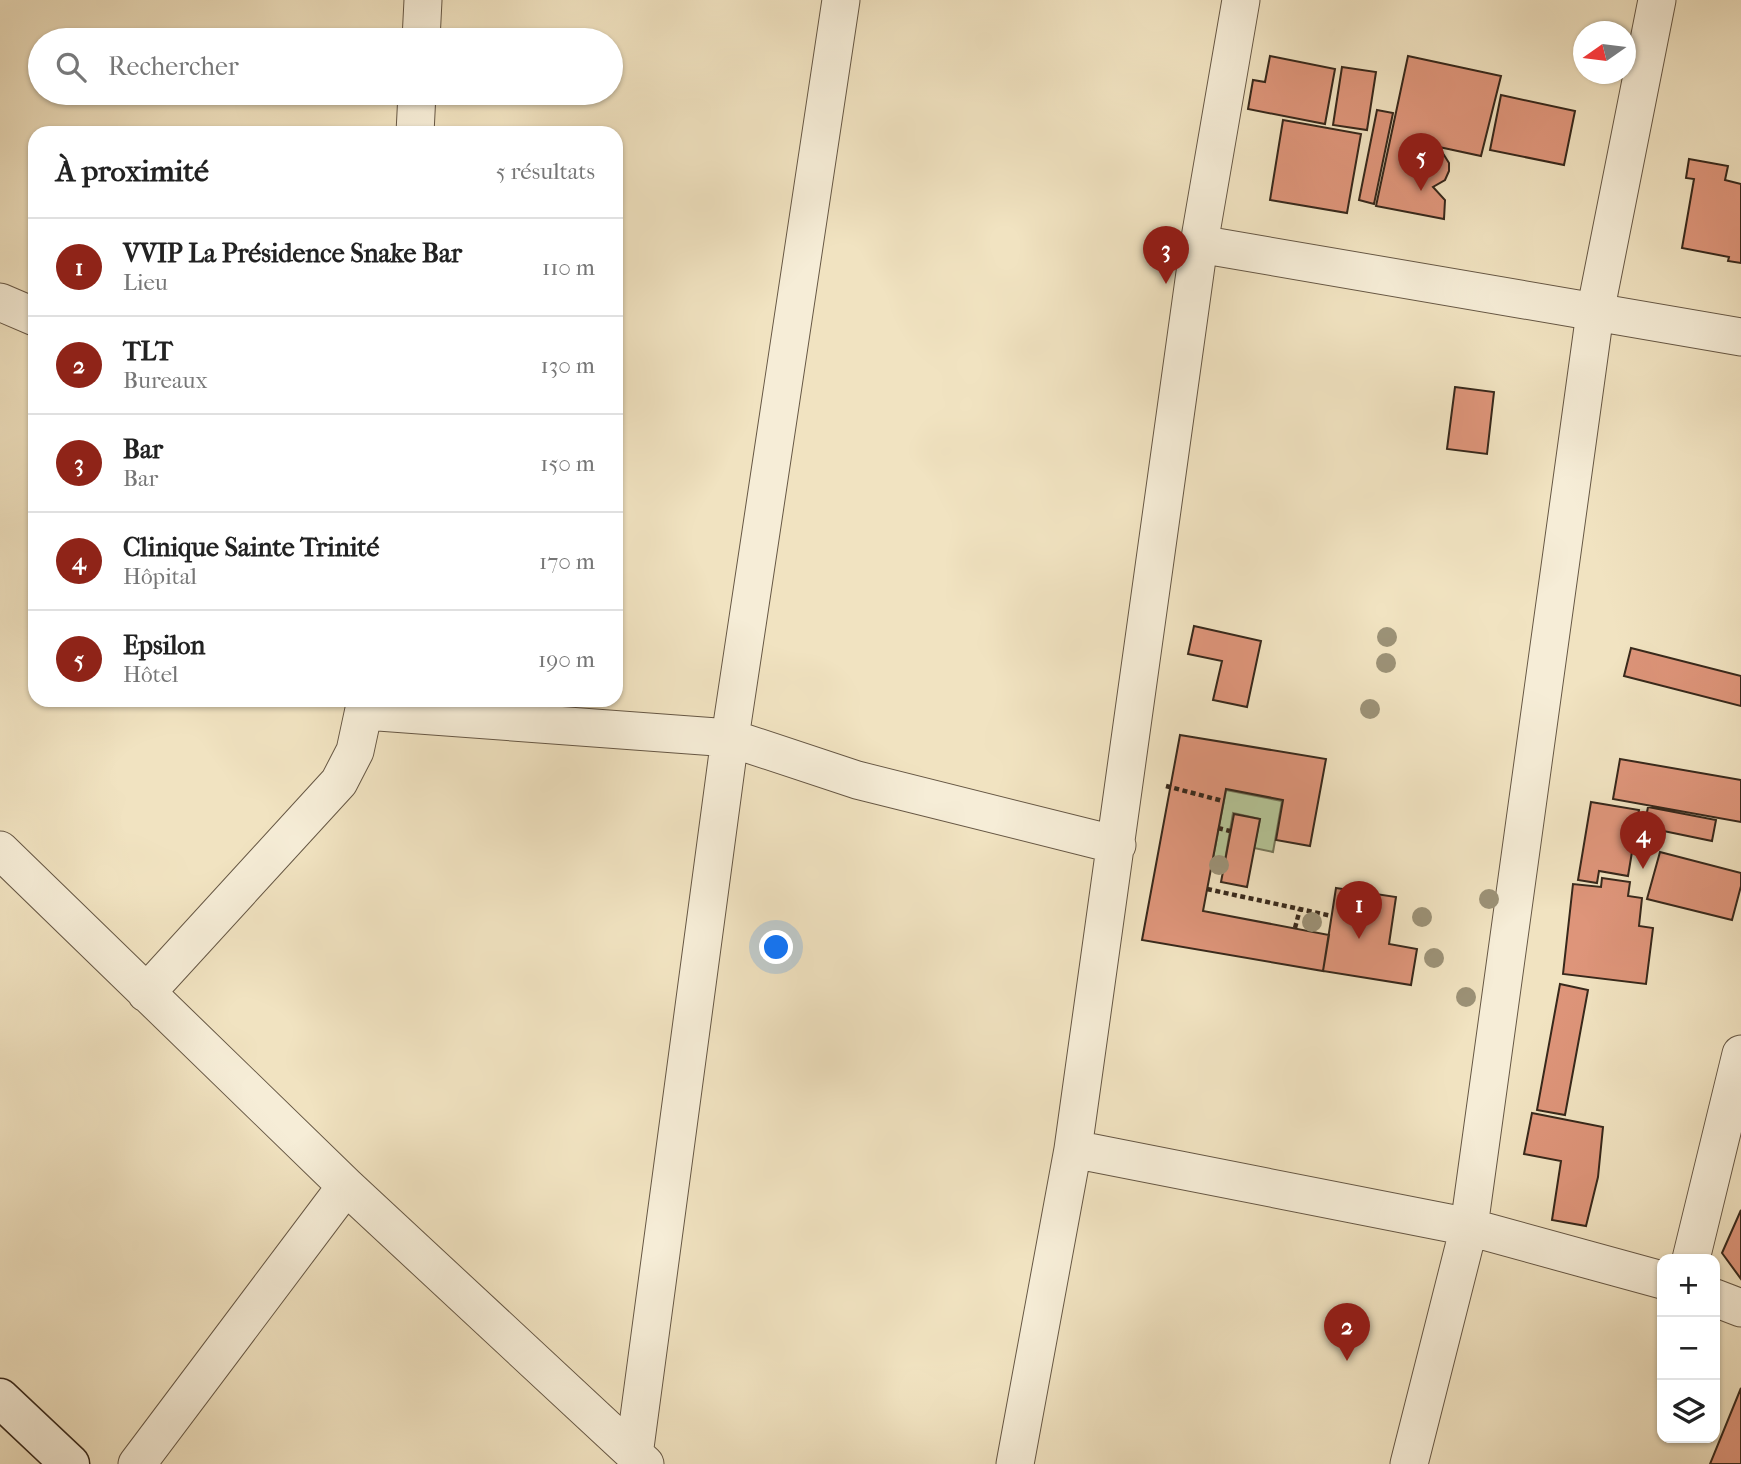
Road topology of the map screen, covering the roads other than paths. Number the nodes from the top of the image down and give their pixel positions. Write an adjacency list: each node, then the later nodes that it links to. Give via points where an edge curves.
1 (423, 0): 5 (street)
2 (841, 0): 15 (street)
3 (1241, 0): 8 (street)
4 (1657, 0): 10 (street)
5 (422, 28)
6 (416, 105): 7 (street)
7 (415, 126)
8 (1199, 244): 10 (street); 16 (street)
9 (0, 302): 11 (street)
10 (1595, 313): 12 (street); 22 (street)
11 (28, 314)
12 (1741, 337)
13 (366, 707): 18 (street, via 355,751 339,782)
14 (377, 707): 15 (street)
15 (730, 738): 16 (street, via 857,780); 28 (street)
16 (1117, 845): 20 (street)
17 (0, 850): 18 (street)
18 (146, 993): 21 (street)
19 (1741, 1054): 23 (street)
20 (1073, 1149): 22 (street); 31 (street)
21 (346, 1186): 28 (street); 30 (street)
22 (1469, 1227): 24 (street); 32 (street)
23 (1692, 1254)
24 (1657, 1279)
25 (1720, 1300): 26 (street)
26 (1741, 1308)
27 (0, 1398): 29 (street)
28 (640, 1459)
29 (70, 1464)
30 (138, 1464)
31 (1015, 1464)
32 (1409, 1464)

